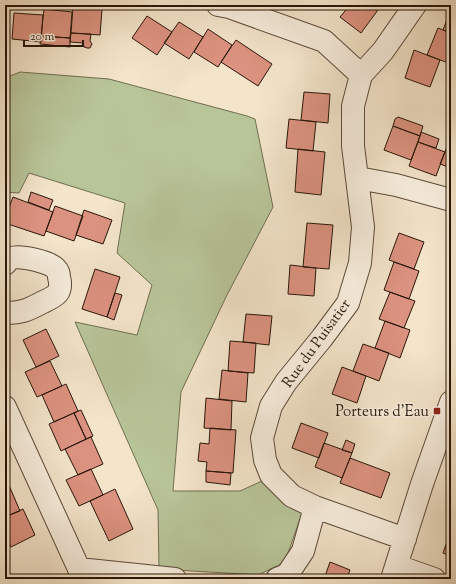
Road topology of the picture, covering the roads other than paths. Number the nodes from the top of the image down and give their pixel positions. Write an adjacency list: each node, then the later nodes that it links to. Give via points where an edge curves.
1 (218, 5): 3 (street, via 324,41)
2 (415, 5): 3 (street, via 383,51)
3 (361, 75): 4 (street, Rue du Puisatier, via 353,106 353,146)
4 (358, 178): 5 (street); 10 (street, Rue du Puisatier, via 364,227 360,263 348,303 286,382 271,406 262,438 265,460 271,475 292,496)
5 (451, 200)
6 (5, 264): 7 (street, via 11,258 20,257 50,264 56,268 61,285 59,293 52,298 25,311)
7 (5, 313)
8 (450, 406): 11 (street)
9 (5, 408): 13 (street)
10 (315, 507): 11 (street, Rue du Puisatier); 15 (street, via 303,551 287,575)
11 (405, 539): 12 (street)
12 (395, 573): 16 (street)
13 (77, 574): 14 (street)
14 (175, 579)
15 (277, 579)
16 (434, 579)

